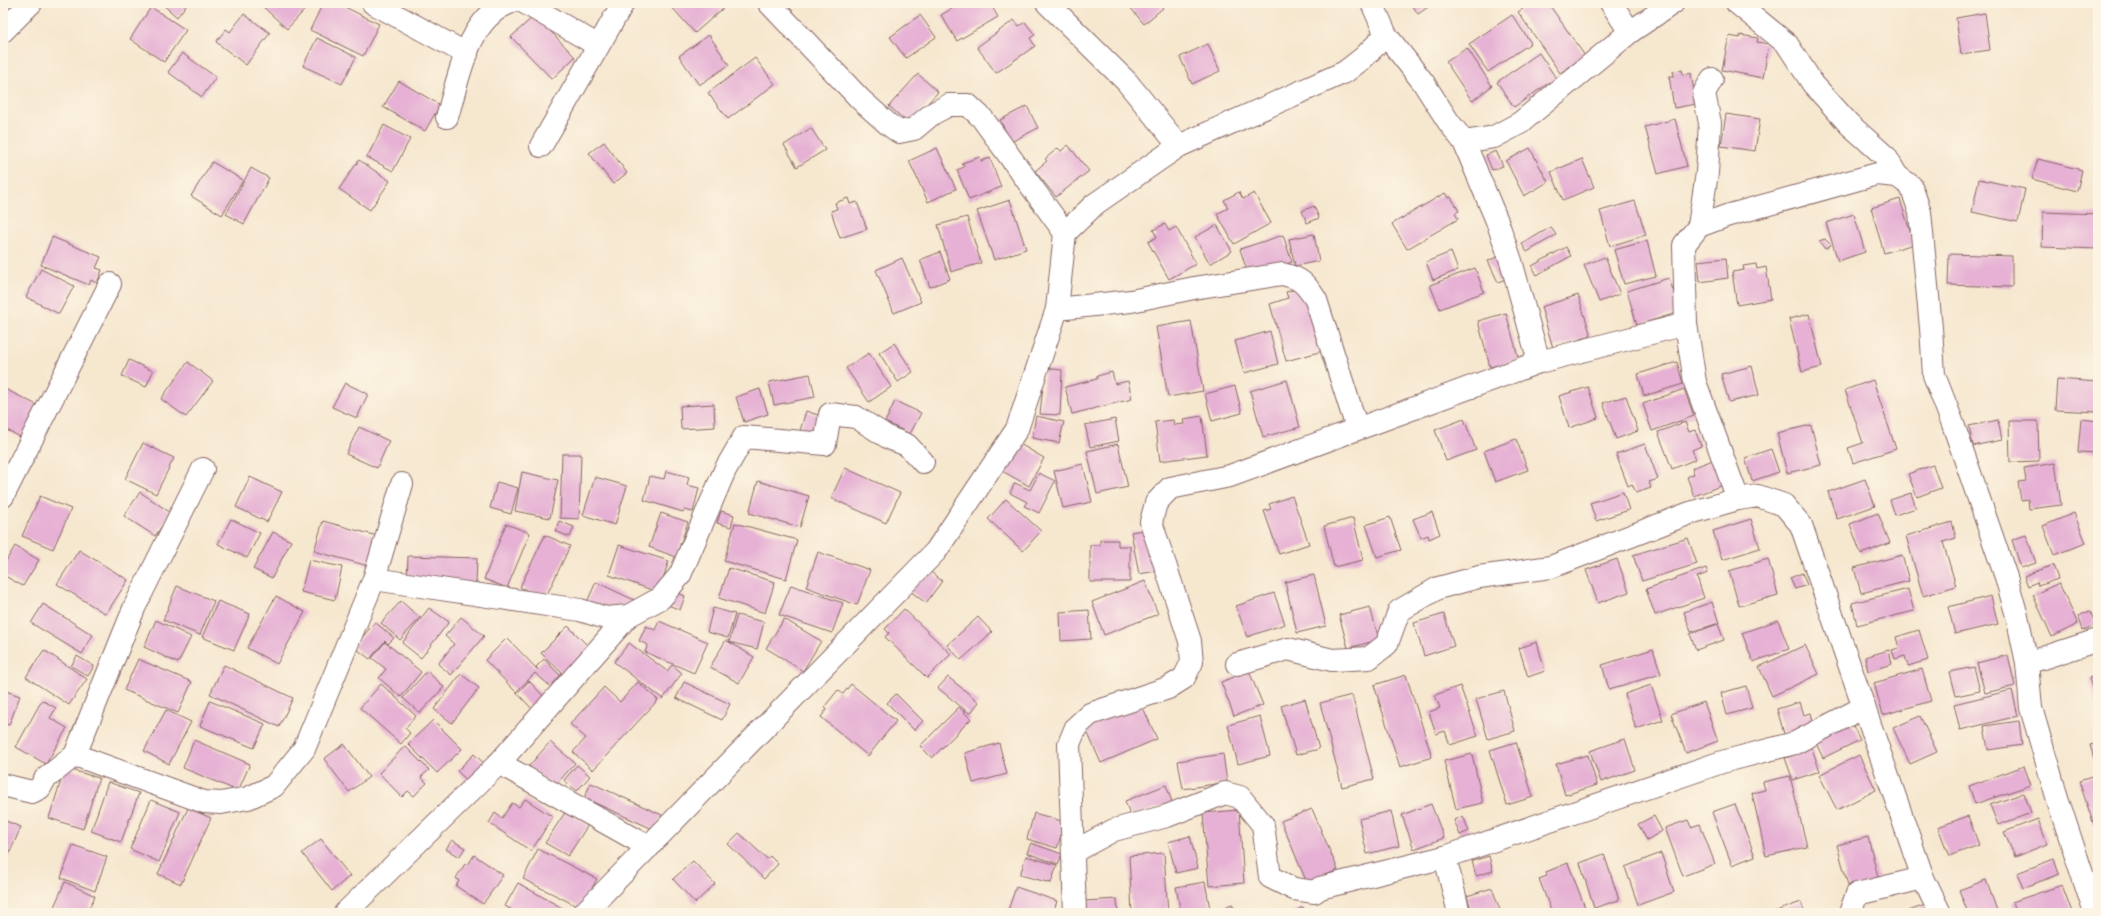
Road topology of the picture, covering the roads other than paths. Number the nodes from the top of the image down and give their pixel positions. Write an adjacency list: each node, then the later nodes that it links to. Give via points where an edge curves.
1 (31, 3): 12 (street)
2 (373, 3): 16 (street)
3 (509, 3): 16 (street, via 499,7 481,23)
4 (525, 3): 15 (street)
5 (623, 3): 15 (street)
6 (769, 3): 24 (street, via 861,100 899,132 914,129 932,114 949,105 968,105 982,118)
7 (1047, 3): 21 (street, via 1127,82)
8 (1372, 3): 14 (street)
9 (1611, 3): 13 (street)
10 (1673, 3): 13 (street)
11 (1736, 3): 22 (street, via 1787,44 1813,84 1849,124 1886,157)
12 (5, 23)
13 (1630, 32): 19 (street, via 1520,123 1494,136)
14 (1386, 35): 19 (street, via 1423,82); 21 (street, via 1345,72)
15 (598, 45): 20 (street)
16 (467, 54): 18 (street)
17 (1712, 78): 23 (street, via 1704,93 1710,123 1707,173)
18 (447, 117)
19 (1464, 142): 28 (street, via 1499,227)
20 (540, 146)
21 (1179, 146): 24 (street, via 1095,204)
22 (1897, 176): 23 (street, via 1876,174); 38 (street, via 1911,186 1920,212 1934,375 2006,577)
23 (1699, 226): 27 (street, via 1684,245)
24 (1065, 233): 26 (street)
25 (110, 284): 33 (street)
26 (1057, 309): 29 (street, via 1131,301 1282,274 1293,277 1306,284 1316,300); 44 (street, via 1017,428 936,551)
27 (1686, 324): 28 (street); 34 (street, via 1695,382)
28 (1539, 362): 29 (street)
29 (1357, 428): 45 (street, via 1230,476 1170,488 1156,503 1151,522 1190,641 1192,662 1184,678 1168,688 1090,714 1076,727 1068,744)
30 (923, 462): 36 (street, via 907,445 889,438 856,417 830,414 825,444 744,437 725,470 680,575 660,598)
31 (203, 470): 41 (street, via 135,606)
32 (402, 484): 35 (street)
33 (3, 496)
34 (1738, 499): 39 (street, via 1690,513 1551,567 1479,577 1438,588 1399,611 1387,644 1369,658 1332,660 1288,649); 40 (street, via 1758,496 1784,505 1801,525)
35 (374, 579): 36 (street, via 580,610 606,618); 41 (street, via 304,749 274,786 248,798 220,803 204,802)
36 (628, 616): 42 (street)
37 (2098, 640): 38 (street)
38 (2027, 663): 47 (street, via 2030,708 2058,802)
39 (1237, 664)
40 (1864, 707): 46 (street, via 1794,743 1722,762); 48 (street)
41 (75, 755): 43 (street, via 45,779 40,788 32,792)
42 (500, 763): 44 (street); 49 (street)
43 (3, 785)
44 (648, 846): 50 (street)
45 (1073, 852): 46 (street, via 1114,830 1167,816 1225,793 1240,797 1263,825 1270,877 1294,889 1315,892 1320,888); 51 (street)
46 (1445, 857): 52 (street)
47 (2090, 866): 55 (street)
48 (1923, 878): 53 (street, via 1857,894); 54 (street)
49 (345, 913)
50 (584, 913)
51 (1075, 913)
52 (1459, 913)
53 (1850, 913)
54 (1940, 913)
55 (2095, 913)

